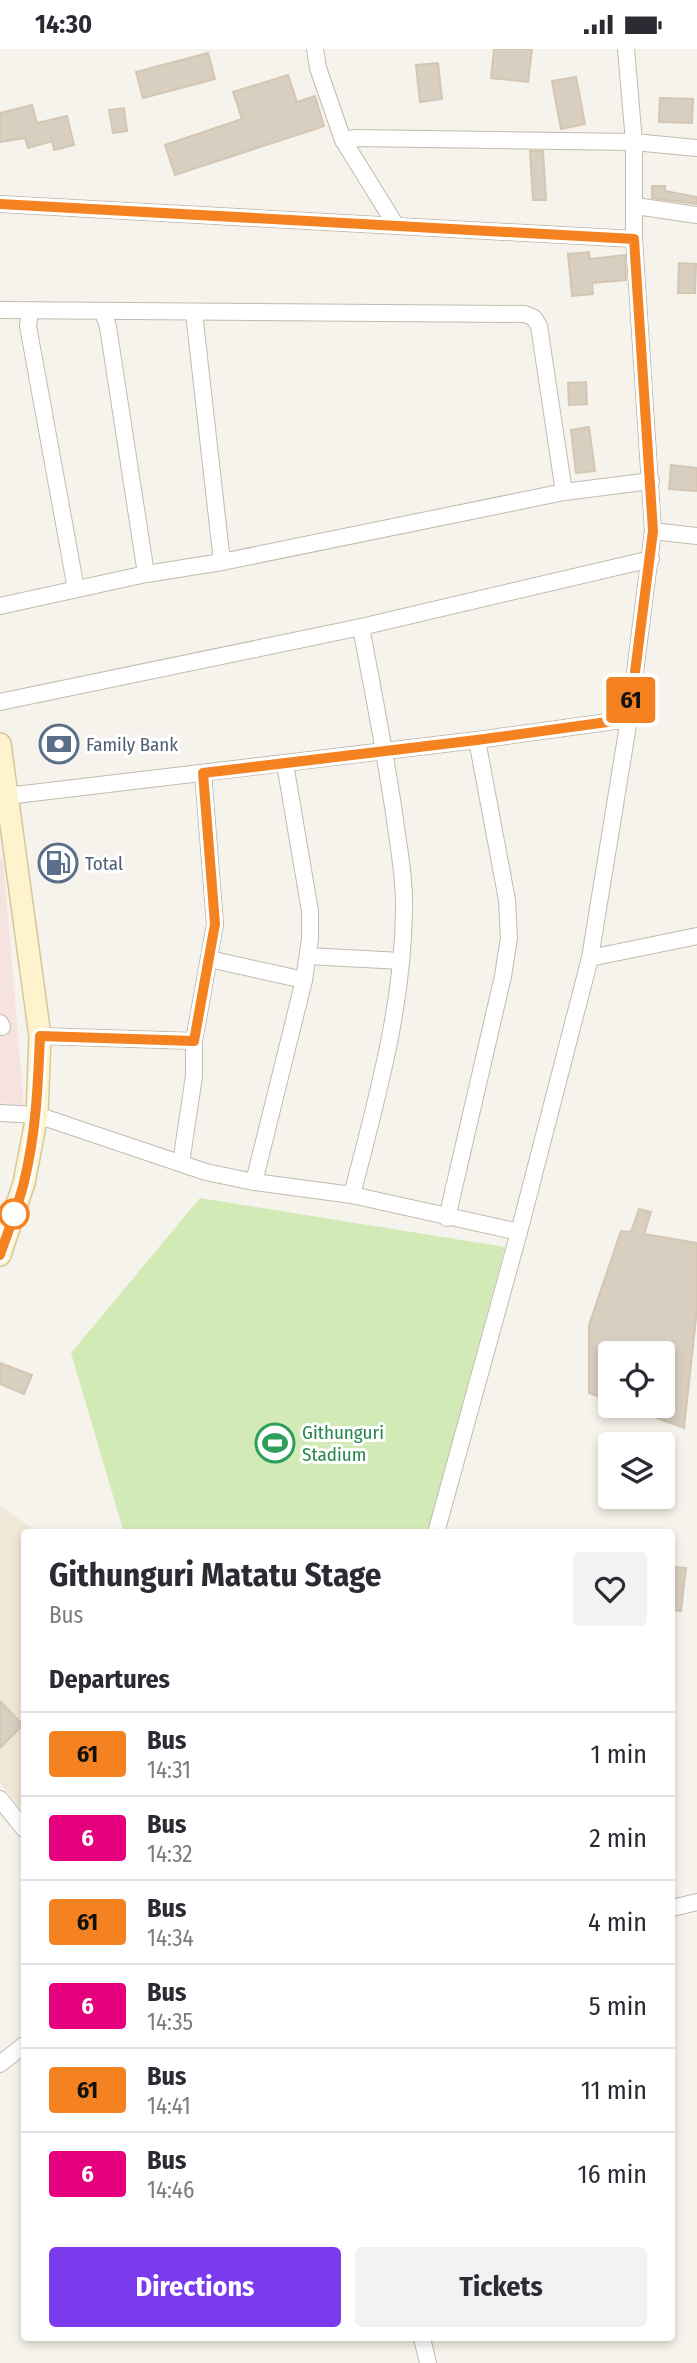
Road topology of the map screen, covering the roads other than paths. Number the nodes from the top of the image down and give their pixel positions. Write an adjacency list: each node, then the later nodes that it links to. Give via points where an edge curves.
1 (315, 49): 3 (street)
2 (626, 49): 4 (street)
3 (343, 140): 4 (street); 9 (street)
4 (634, 142): 5 (street); 7 (street)
5 (697, 149)
6 (0, 204): 9 (street)
7 (636, 206): 8 (street); 10 (street)
8 (697, 215)
9 (395, 225): 10 (street)
10 (634, 239): 15 (street)
11 (0, 310): 12 (street)
12 (30, 311): 13 (street); 22 (street, via 28,326)
13 (103, 312): 14 (street); 21 (street)
14 (194, 313): 16 (street, via 525,314 534,318 539,326); 20 (street)
15 (651, 481): 16 (street); 17 (street)
16 (564, 492): 20 (street)
17 (653, 531): 18 (street); 19 (street)
18 (697, 536)
19 (651, 559): 24 (street); 26 (street)
20 (222, 562): 21 (street)
21 (146, 574): 22 (street)
22 (76, 589): 23 (street)
23 (0, 606)
24 (361, 627): 25 (street); 29 (street)
25 (0, 702)
26 (629, 719): 27 (street); 35 (street)
27 (477, 740): 29 (street); 46 (street, via 507,899 509,938)
28 (0, 744): 32 (main road)
29 (385, 751): 30 (street); 37 (street, via 404,908)
30 (285, 764): 31 (street); 34 (street, via 310,911)
31 (203, 773): 32 (street); 36 (street, via 215,924)
32 (7, 796): 39 (main road)
33 (697, 936): 35 (street)
34 (307, 956): 37 (street); 38 (street)
35 (590, 958): 47 (street)
36 (209, 959): 38 (street); 40 (street)
37 (401, 961): 45 (street, via 392,1038)
38 (304, 980): 44 (street)
39 (40, 1036): 40 (street); 42 (main road)
40 (194, 1041): 43 (street, via 194,1076)
41 (0, 1112): 42 (street)
42 (37, 1115): 43 (street); 48 (main road, via 24,1183)
43 (181, 1163): 44 (street)
44 (254, 1182): 45 (street)
45 (352, 1195): 46 (street)
46 (447, 1218): 47 (street)
47 (519, 1232): 49 (street)
48 (0, 1255)
49 (437, 1529)
50 (0, 1799): 51 (street)
51 (21, 1825)
52 (697, 1902): 53 (street)
53 (675, 1907)
54 (21, 2047): 55 (street)
55 (0, 2064)
56 (423, 2341): 57 (street)
57 (428, 2363)

